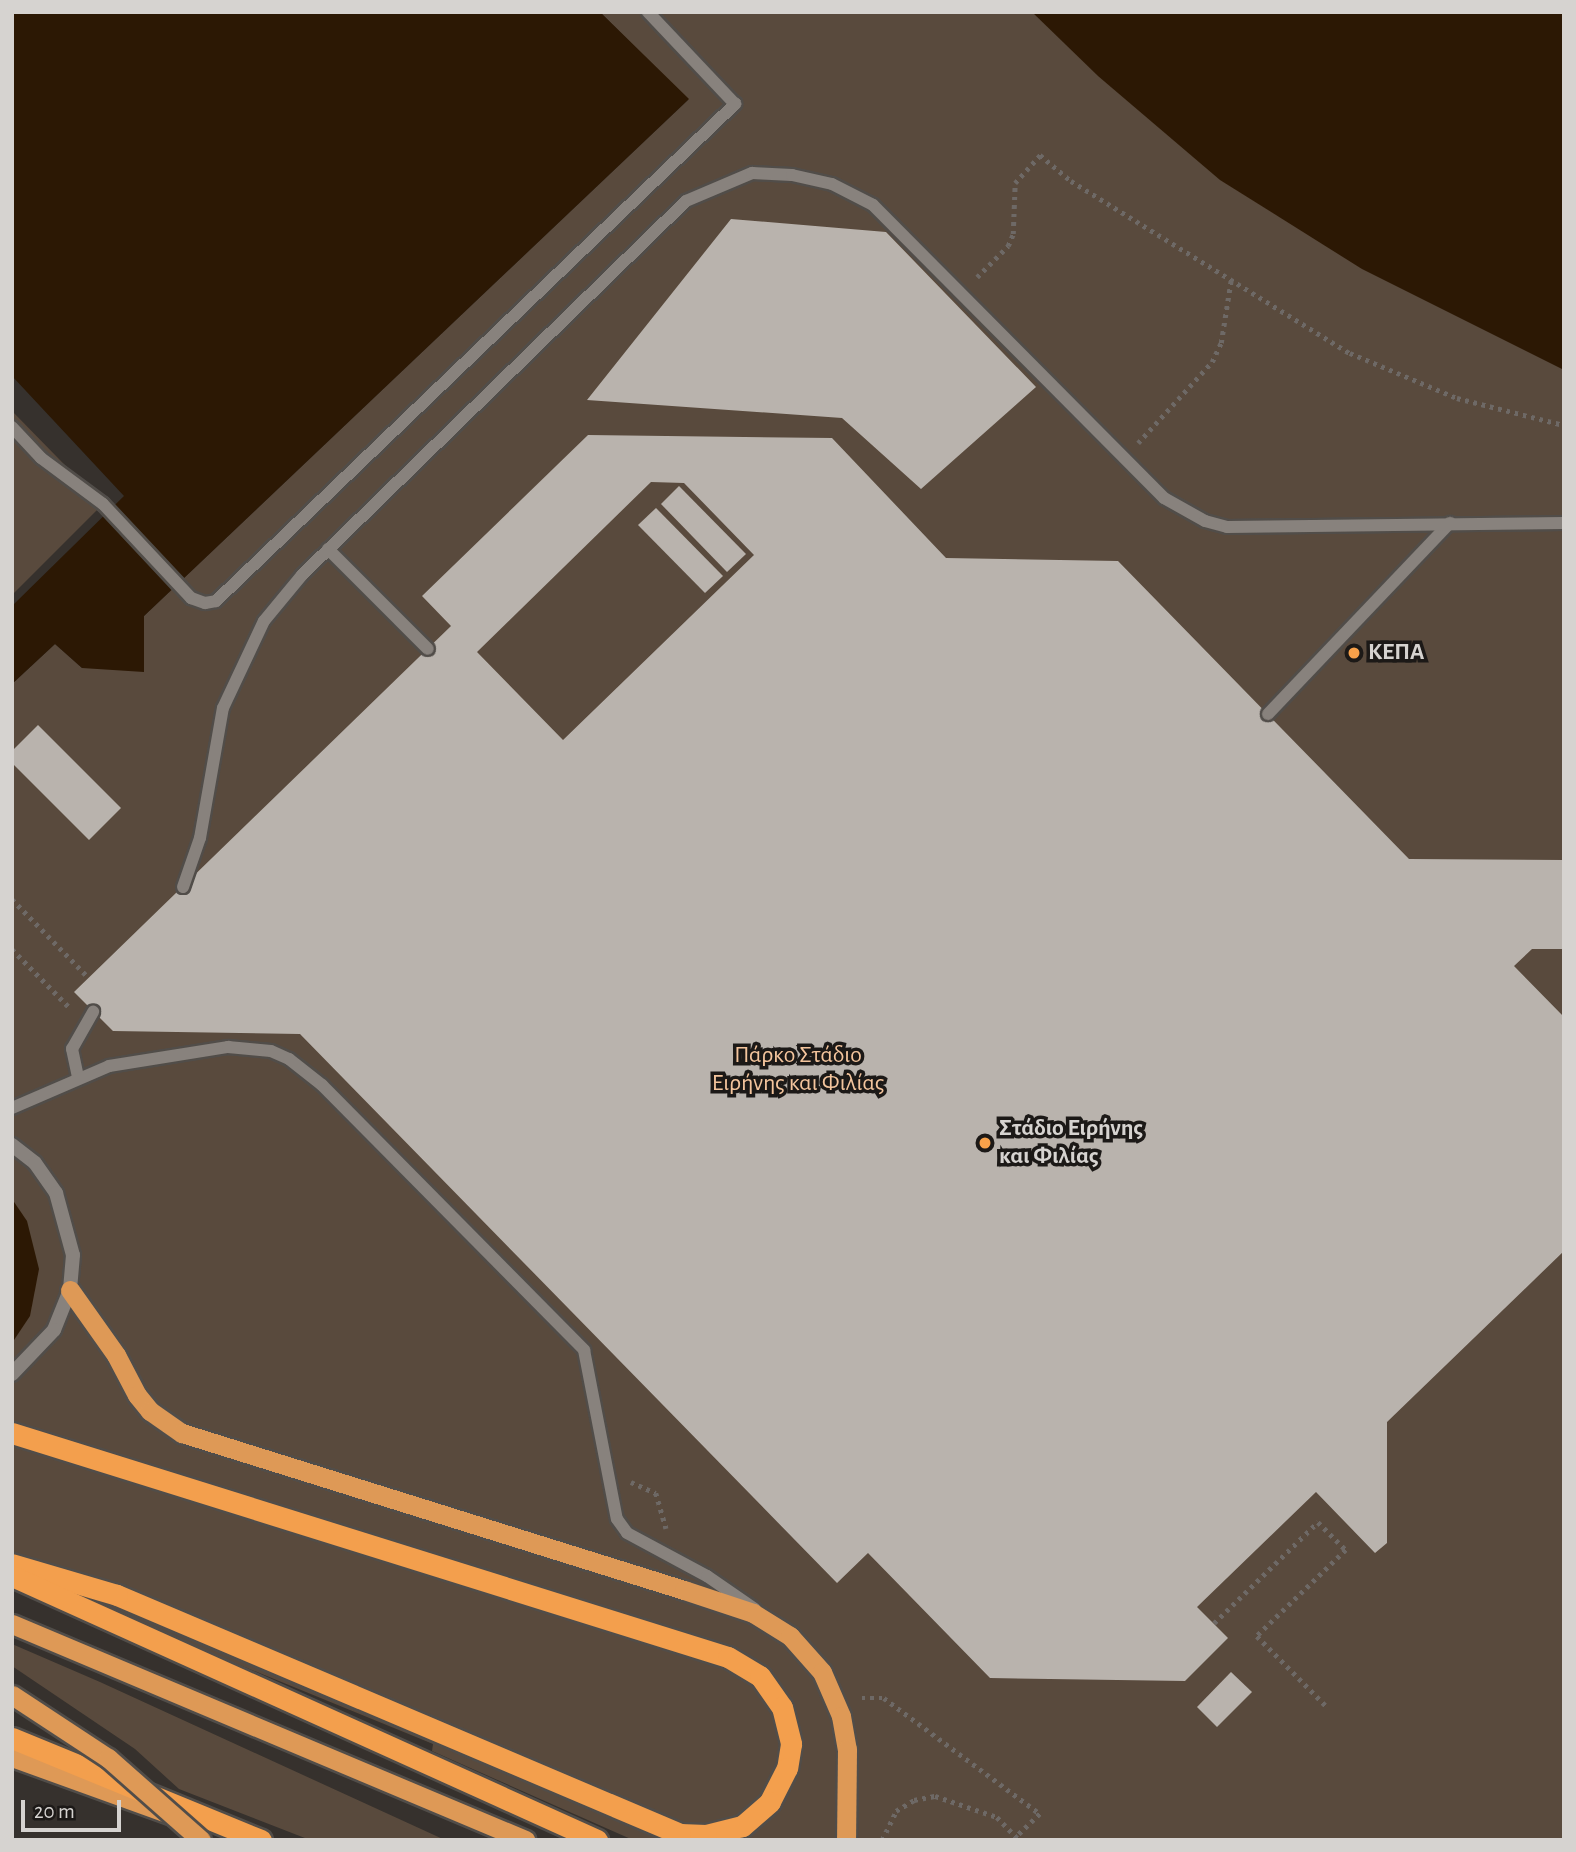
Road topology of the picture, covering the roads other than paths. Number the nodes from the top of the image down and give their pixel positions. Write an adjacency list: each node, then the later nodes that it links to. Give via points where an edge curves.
1 (648, 12): 2 (lane, via 735,104 216,601 205,603 191,597 103,504 41,458)
2 (12, 427)
3 (1450, 523): 4 (lane); 5 (lane, via 1227,527 1187,513 1164,498 873,205 832,184 792,174 752,173 686,201); 7 (lane)
4 (1564, 523)
5 (328, 549): 6 (lane); 8 (lane, via 264,621 237,670 223,708 200,838)
6 (428, 649)
7 (1269, 714)
8 (183, 887)
9 (90, 1018): 10 (lane, via 72,1049)
10 (78, 1077): 11 (lane); 19 (lane, via 109,1066 228,1047 271,1051 305,1070 584,1350 617,1519 627,1533 707,1576)
11 (12, 1108)
12 (12, 1145): 13 (street, via 45,1175 65,1211 73,1255)
13 (70, 1290): 14 (street, via 54,1330); 19 (highway, via 116,1355 137,1395 150,1411 182,1433 684,1590)
14 (12, 1374)
15 (12, 1433): 16 (highway, via 728,1657 760,1676 776,1696 789,1731 787,1768 770,1802 741,1826 705,1835 680,1834 117,1595)
16 (12, 1564)
17 (12, 1576): 27 (highway)
18 (12, 1624): 26 (highway)
19 (775, 1625): 28 (highway, via 822,1672 841,1716 847,1749)
20 (12, 1695): 23 (highway, bridge, via 108,1758)
21 (12, 1738): 25 (highway)
22 (12, 1757): 24 (highway)
23 (201, 1840)
24 (240, 1840)
25 (261, 1840)
26 (525, 1840)
27 (597, 1840)
28 (846, 1840)

